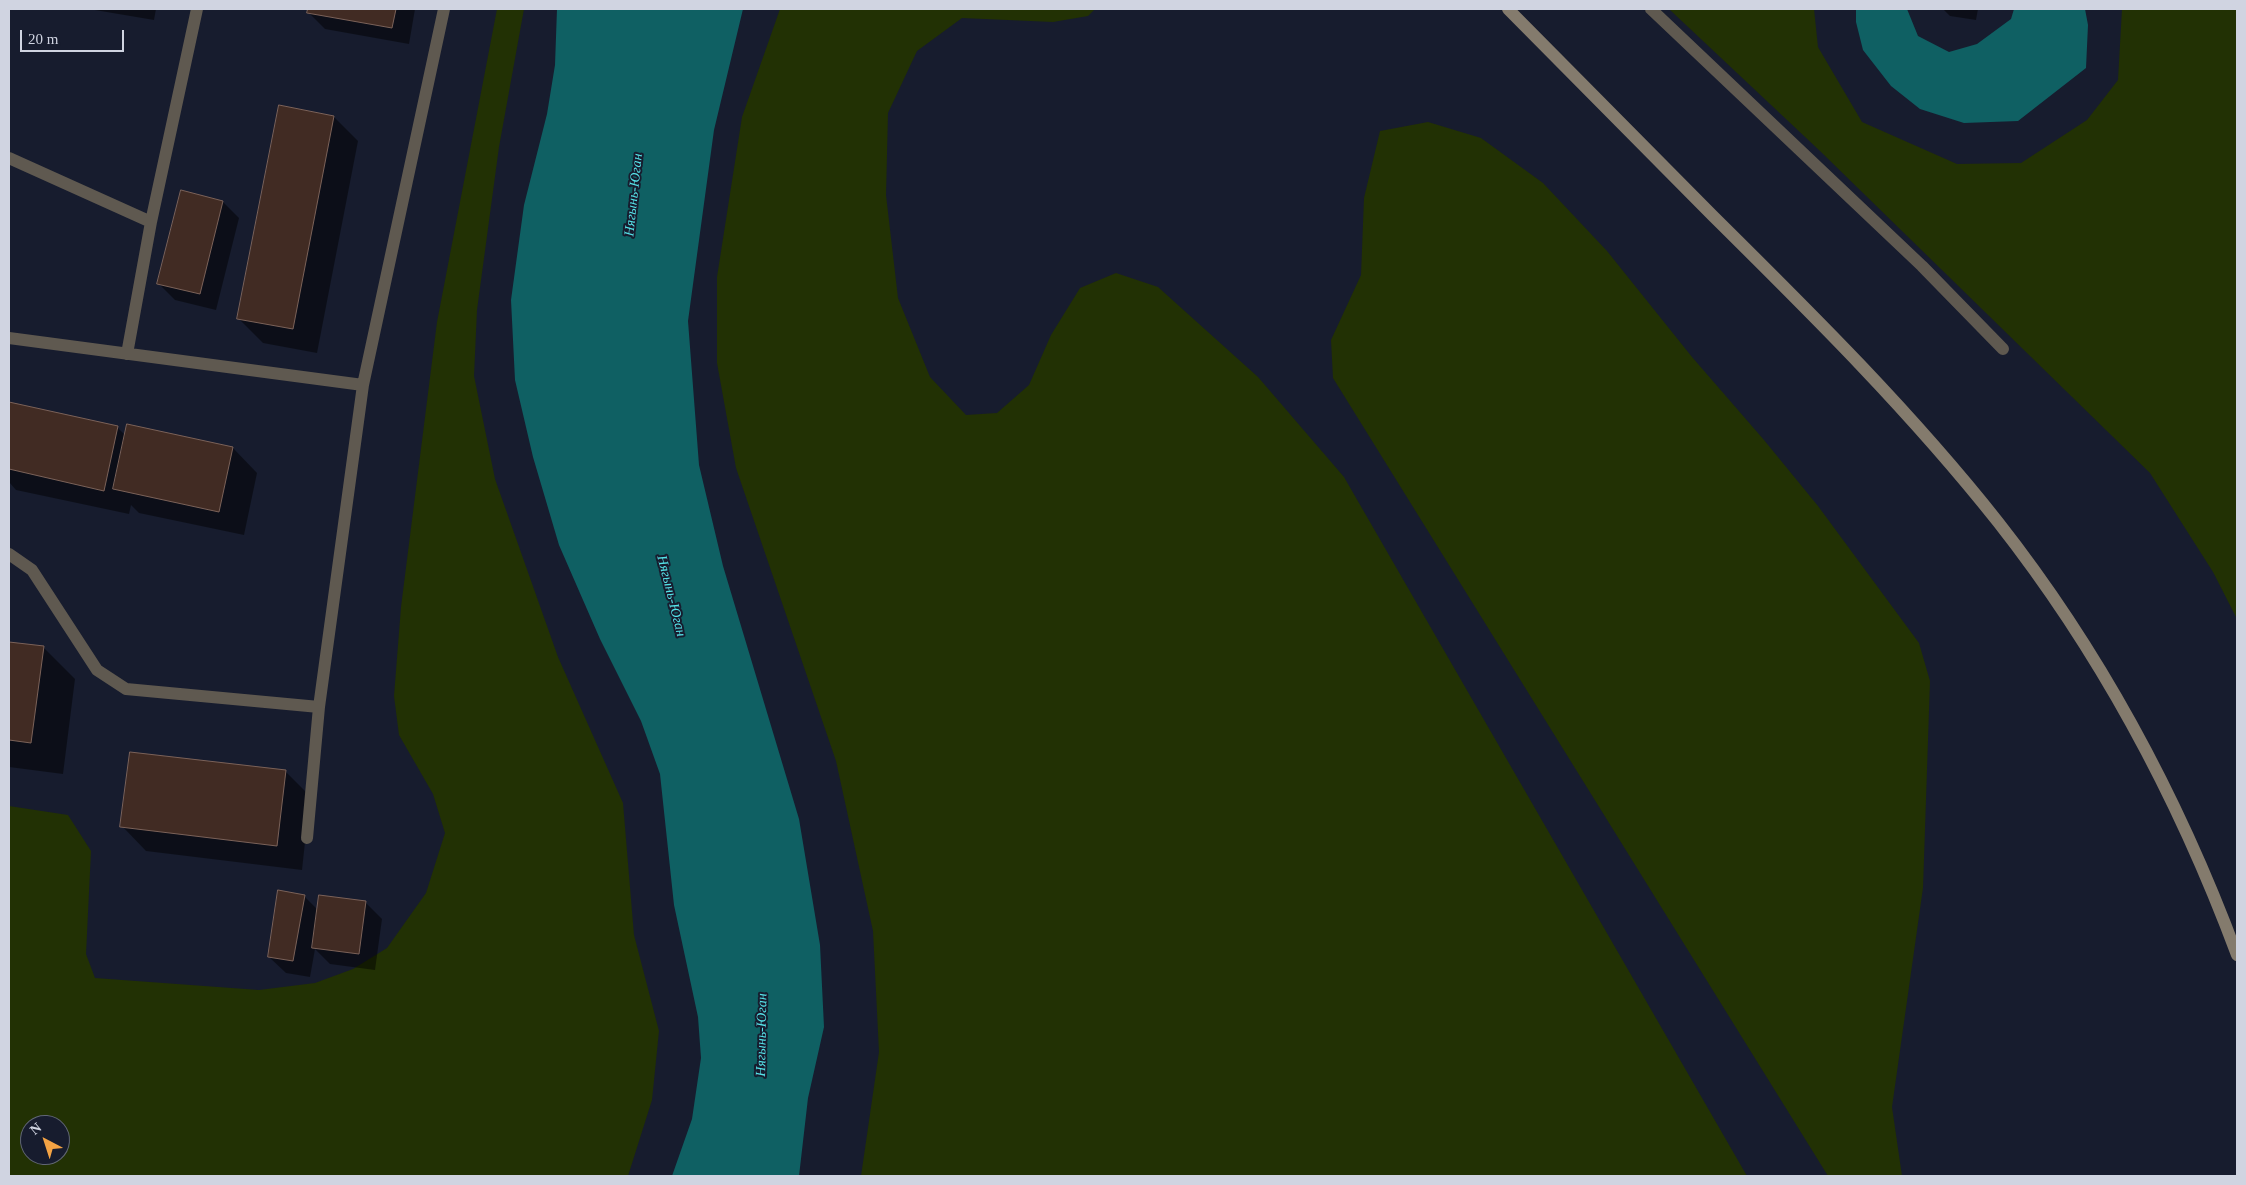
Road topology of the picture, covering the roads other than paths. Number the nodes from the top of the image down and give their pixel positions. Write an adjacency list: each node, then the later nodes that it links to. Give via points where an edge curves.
1 (197, 9): 6 (lane)
2 (444, 9): 10 (lane)
3 (1508, 9): 14 (main road, via 1831,332 1936,446 1999,524 2091,654 2126,713 2202,863)
4 (1651, 9): 8 (lane, via 1922,266)
5 (9, 158): 6 (lane)
6 (152, 222): 9 (lane)
7 (9, 338): 9 (lane)
8 (2003, 349)
9 (127, 354): 10 (lane)
10 (363, 385): 12 (lane)
11 (9, 554): 12 (lane, via 32,570 98,670 126,688)
12 (319, 707): 13 (lane)
13 (307, 838)
14 (2237, 955)

